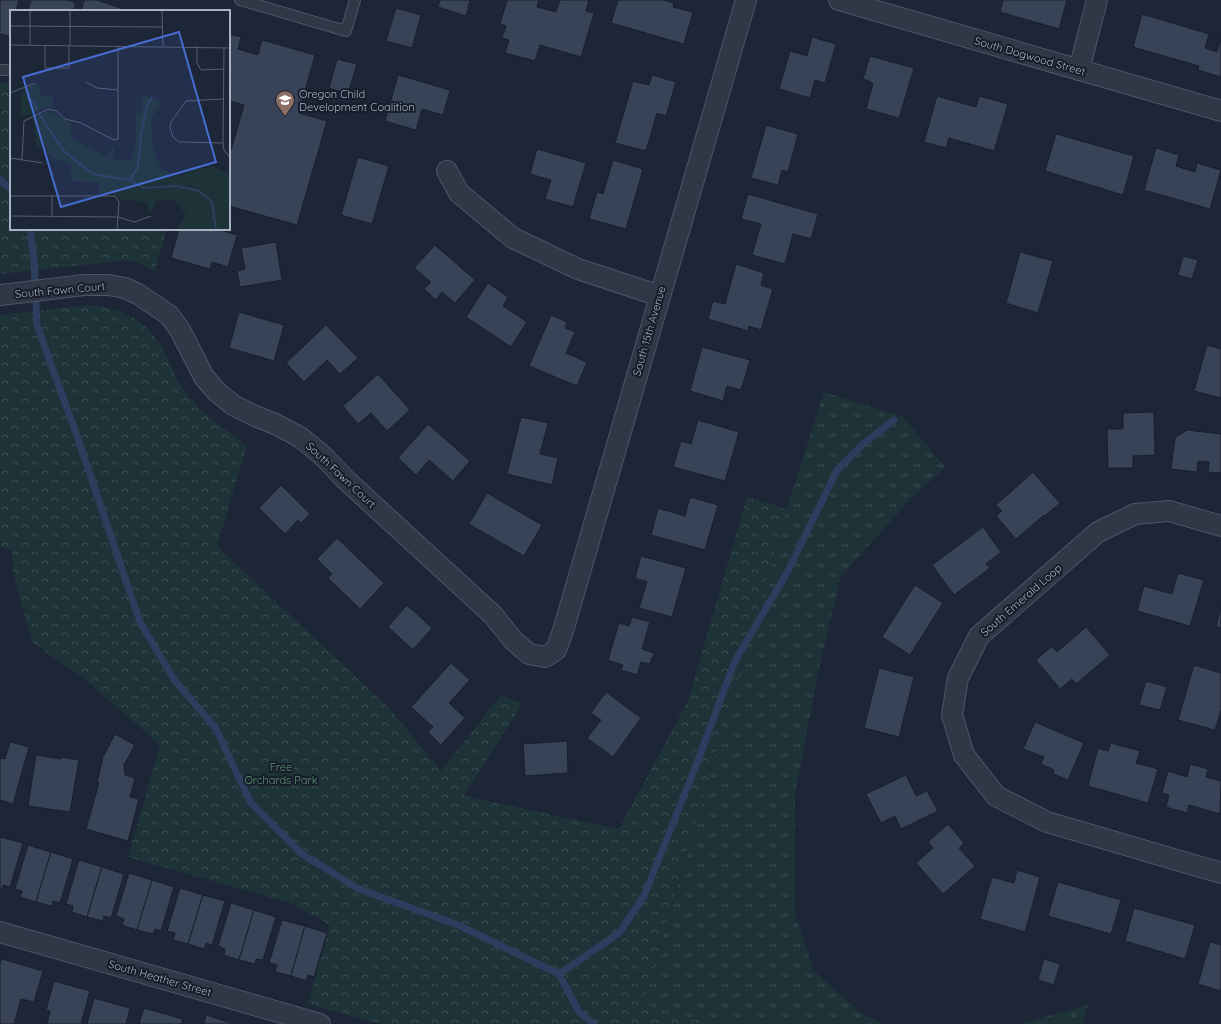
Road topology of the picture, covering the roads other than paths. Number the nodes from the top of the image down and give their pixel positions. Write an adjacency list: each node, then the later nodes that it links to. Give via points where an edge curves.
1 (240, 0): 2 (lane, via 346,31)
2 (355, 0)
3 (746, 0): 10 (street, South 15th Avenue)
4 (839, 0): 6 (street, South Dogwood Street)
5 (1097, 0): 6 (street)
6 (1079, 70): 7 (street, South Dogwood Street)
7 (1221, 111)
8 (447, 171): 10 (street, via 459,193 513,238 578,269)
9 (0, 295): 12 (street, South Fawn Court, via 84,285 114,286 138,294 163,310 180,330 204,377 217,392 233,406 300,437 493,615 513,640 529,654)
10 (660, 296): 12 (street, South 15th Avenue, via 563,631 556,650)
11 (1221, 526): 13 (street, South Emerald Loop, via 1169,511 1135,514 1098,532 979,636 958,678 952,714 964,755 996,796 1047,822)
12 (545, 657)
13 (1221, 873)
14 (0, 932): 15 (street, South Heather Street)
15 (320, 1024)

